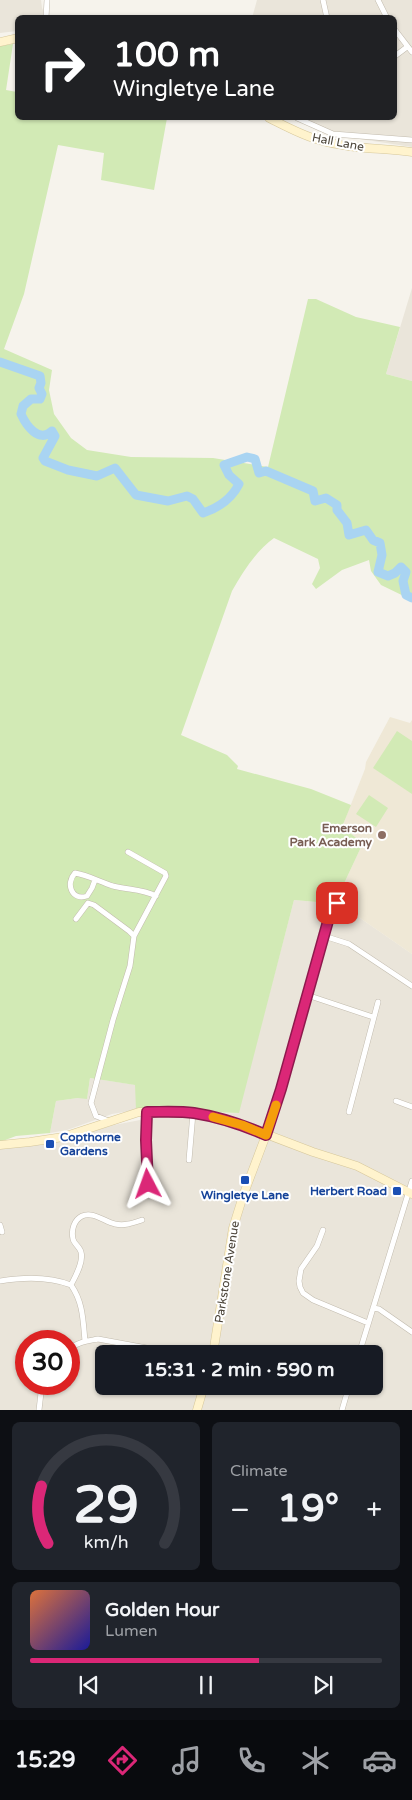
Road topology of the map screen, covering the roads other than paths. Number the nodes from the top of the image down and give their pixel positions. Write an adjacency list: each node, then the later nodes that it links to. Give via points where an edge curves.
1 (47, 0): 4 (street)
2 (322, 0): 5 (street)
3 (378, 0): 6 (street)
4 (46, 15)
5 (326, 15)
6 (386, 15)
7 (397, 33): 10 (street)
8 (15, 39): 9 (street)
9 (0, 42)
10 (407, 47): 11 (street); 12 (street)
11 (412, 52)
12 (397, 54)
13 (273, 120): 16 (street, Hall Lane, via 319,140)
14 (302, 120): 15 (street, Hall Lane, via 333,134)
15 (412, 140)
16 (412, 152)
17 (128, 852): 19 (street, via 165,873)
18 (95, 880): 18 (street, via 75,874 70,878 71,892 84,898); 19 (street)
19 (156, 896): 22 (street)
20 (354, 898): 23 (street, via 332,906)
21 (76, 919): 22 (street, via 88,903)
22 (134, 936): 33 (street, via 130,966 92,1103)
23 (324, 936): 24 (street, via 349,944); 25 (street)
24 (412, 986)
25 (307, 995): 27 (street); 36 (street)
26 (378, 1002): 27 (street)
27 (373, 1017): 31 (street)
28 (396, 1101): 29 (street)
29 (412, 1107)
30 (147, 1112): 32 (street); 34 (street); 40 (street)
31 (349, 1112)
32 (193, 1113): 36 (street, via 242,1125); 38 (street)
33 (96, 1116): 34 (street); 35 (street)
34 (110, 1122): 35 (street)
35 (90, 1128): 37 (street, via 63,1137)
36 (266, 1135): 41 (street, via 357,1166); 54 (street, Parkstone Avenue, via 233,1228)
37 (0, 1145)
38 (189, 1160)
39 (412, 1180): 41 (street)
40 (148, 1184)
41 (410, 1193): 48 (street)
42 (142, 1220): 47 (street, via 118,1225 84,1215 76,1220 72,1228 73,1240 81,1252 81,1259)
43 (0, 1225): 45 (street)
44 (323, 1230): 49 (street, via 317,1246 301,1269 300,1288 313,1300)
45 (2, 1232)
46 (0, 1281): 47 (street, via 48,1279)
47 (71, 1285): 51 (street, via 81,1306)
48 (373, 1308): 49 (street); 50 (street)
49 (368, 1323): 55 (street)
50 (412, 1332)
51 (85, 1341): 52 (street); 53 (street, via 98,1339)
52 (80, 1343)
53 (130, 1345)
54 (214, 1345)
55 (362, 1345)
56 (41, 1395): 59 (street)
57 (201, 1395): 60 (street)
58 (346, 1395): 61 (street)
59 (39, 1410)
60 (197, 1410)
61 (342, 1410)

